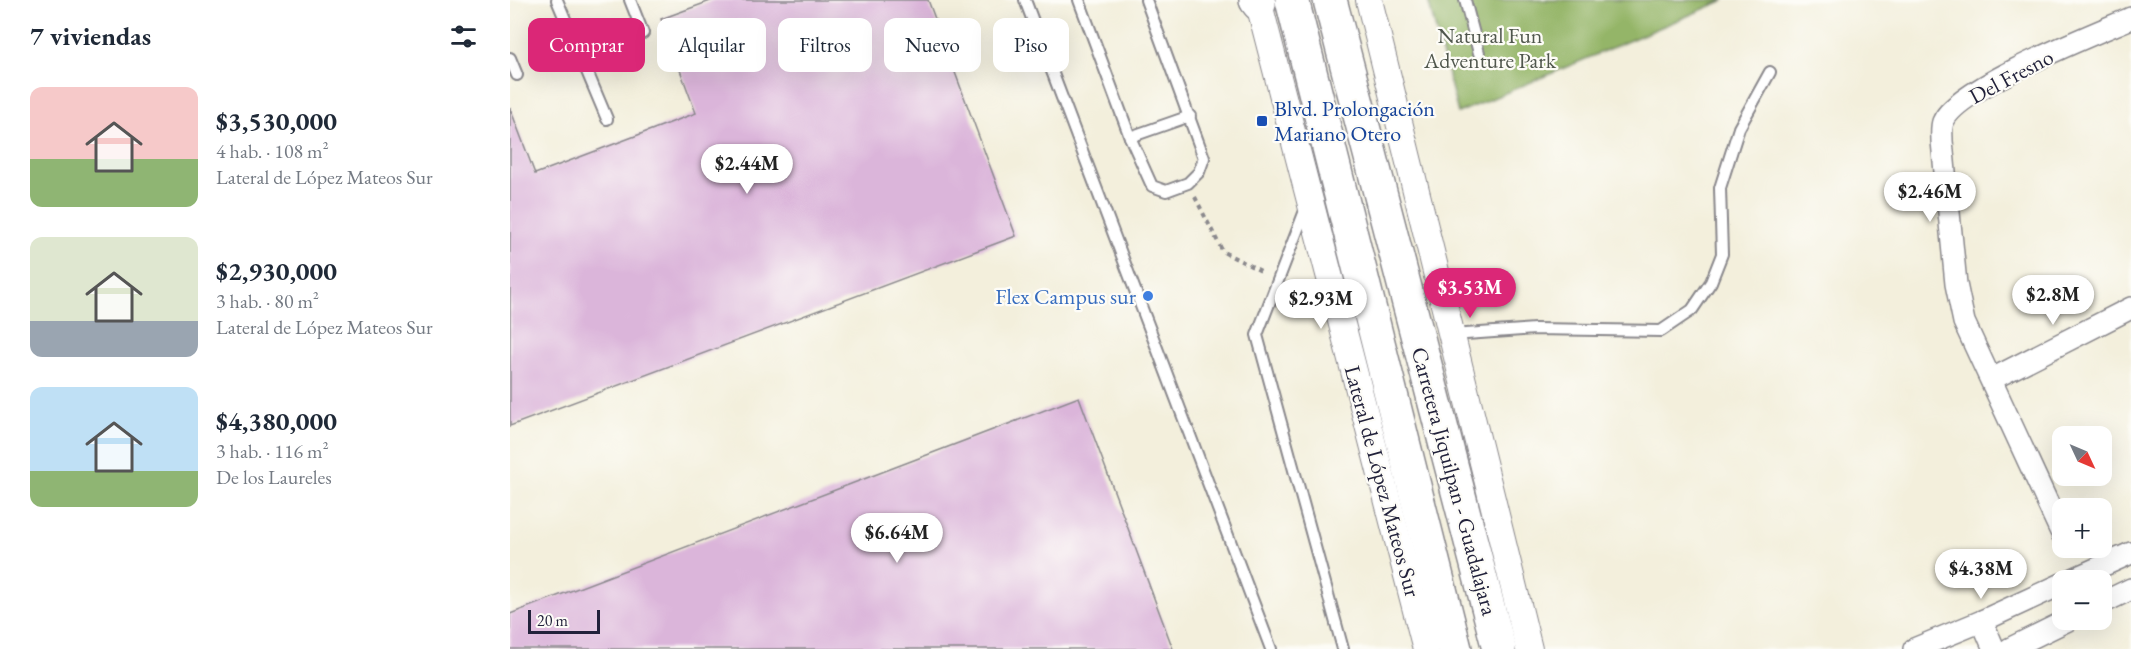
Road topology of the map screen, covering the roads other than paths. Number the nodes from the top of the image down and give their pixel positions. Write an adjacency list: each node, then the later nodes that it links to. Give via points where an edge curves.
1 (556, 0): 18 (lane)
2 (630, 0): 11 (lane)
3 (1025, 0): 32 (lane)
4 (1079, 0): 19 (lane)
5 (1146, 0): 17 (lane)
6 (1292, 0): 35 (highway, Carretera Jiquilpan - Guadalajara)
7 (1330, 0): 36 (highway, Carretera Jiquilpan - Guadalajara)
8 (1369, 0): 22 (street)
9 (1465, 0): 13 (lane)
10 (1258, 1): 20 (street, Lateral de López Mateos Sur)
11 (637, 18)
12 (2131, 18): 23 (street, Del Fresno, via 1996,79 1961,103 1942,122 1956,284 1964,322)
13 (1479, 53)
14 (510, 58): 16 (lane)
15 (1770, 72): 22 (lane, via 1739,128 1720,188 1722,254 1711,282 1692,310 1661,331 1535,329)
16 (517, 75)
17 (1190, 116): 19 (lane); 19 (lane, via 1204,158 1199,172 1188,183 1166,191 1152,186)
18 (607, 119)
19 (1130, 137)
20 (1310, 199): 33 (lane, via 1257,335); 34 (street, Lateral de López Mateos Sur)
21 (2131, 308): 23 (street)
22 (1452, 335): 37 (street)
23 (1992, 379): 24 (street, Del Fresno)
24 (2052, 512)
25 (2131, 553): 26 (street)
26 (2093, 570)
27 (2052, 589): 30 (street)
28 (2131, 589): 29 (street)
29 (2112, 598)
30 (1982, 621): 38 (street); 39 (street)
31 (2052, 628): 40 (street)
32 (1271, 649)
33 (1343, 649)
34 (1426, 649)
35 (1455, 649)
36 (1498, 649)
37 (1529, 649)
38 (1914, 649)
39 (1994, 649)
40 (2008, 649)

